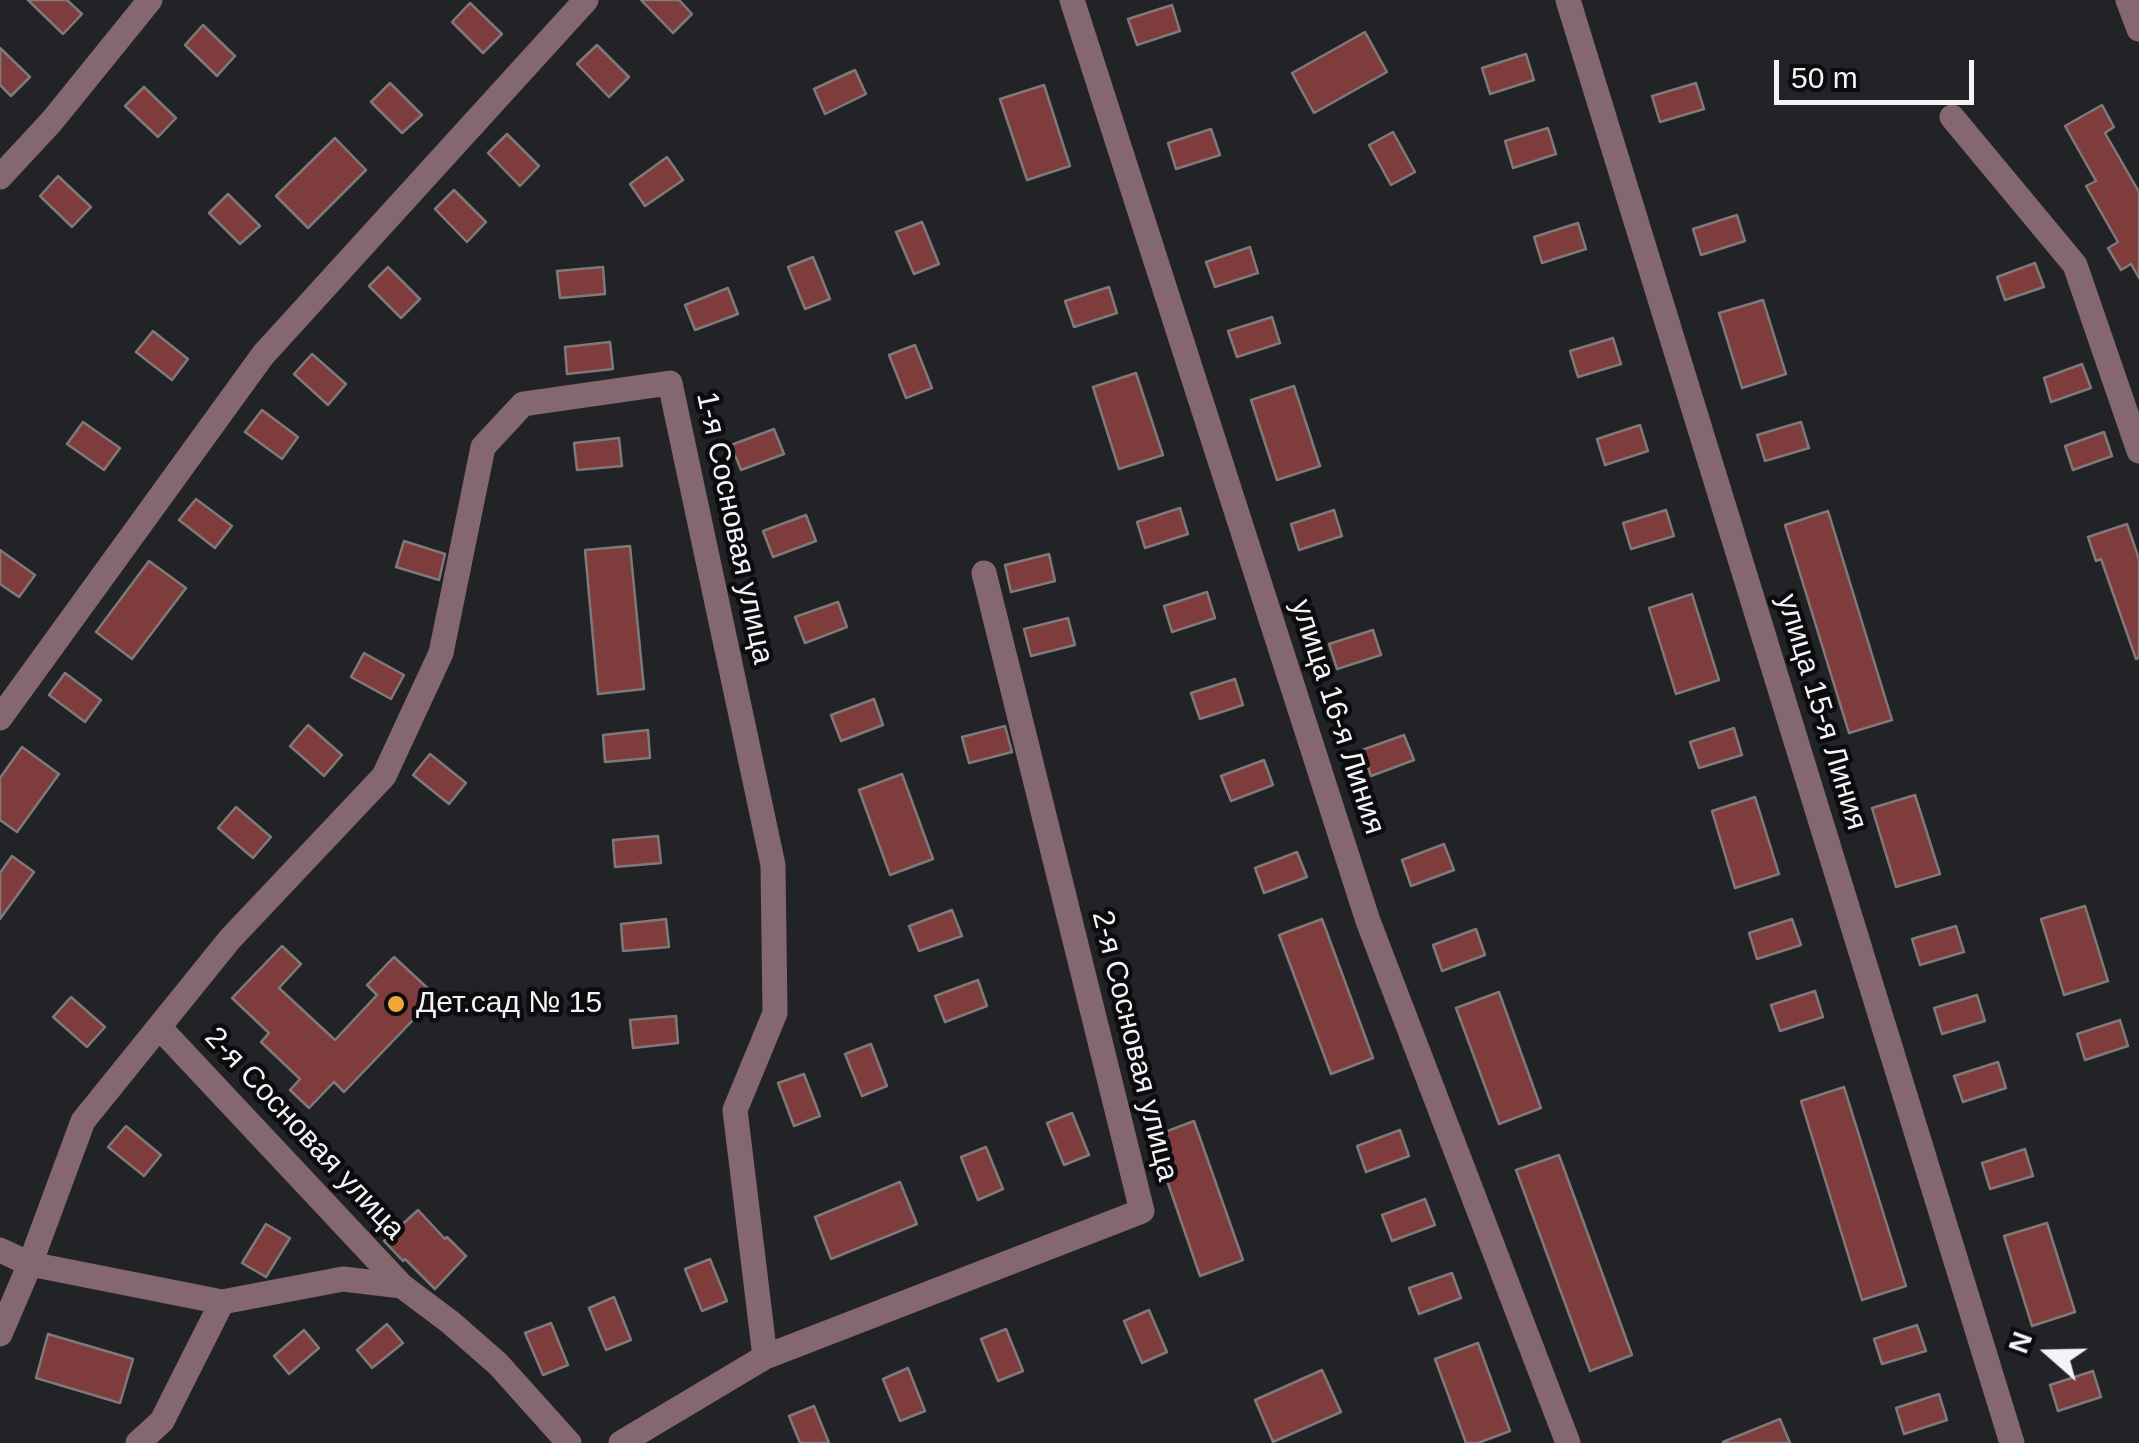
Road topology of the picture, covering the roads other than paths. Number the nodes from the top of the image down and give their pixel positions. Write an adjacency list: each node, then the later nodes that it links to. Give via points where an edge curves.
1 (150, 0): 8 (street)
2 (586, 0): 11 (street, via 263,355)
3 (1072, 0): 22 (street, улица 16-я Линия, via 1368,921)
4 (1568, 0): 23 (street, улица 15-я Линия)
5 (2128, 0): 6 (street)
6 (2139, 29)
7 (1952, 117): 9 (street, via 2075,265)
8 (0, 177)
9 (2139, 451)
10 (984, 573): 18 (street, 2-я Сосновая улица, via 1142,1211)
11 (0, 718)
12 (159, 1027): 14 (street, 1-я Сосновая улица, via 84,1121); 15 (street, 2-я Сосновая улица); 18 (street, 1-я Сосновая улица, via 230,939 384,776 441,653 483,447 524,404 670,383 774,865 774,1014 734,1110)
13 (0, 1250): 14 (street)
14 (30, 1264): 16 (street, 2-я Сосновая улица); 17 (street, 1-я Сосновая улица)
15 (402, 1286): 16 (street, 2-я Сосновая улица, via 344,1279); 20 (street, 2-я Сосновая улица, via 498,1364)
16 (222, 1302): 19 (street, via 162,1421)
17 (0, 1334)
18 (765, 1357): 21 (street, 2-я Сосновая улица)
19 (138, 1443)
20 (569, 1443)
21 (621, 1443)
22 (1568, 1443)
23 (2012, 1443)

